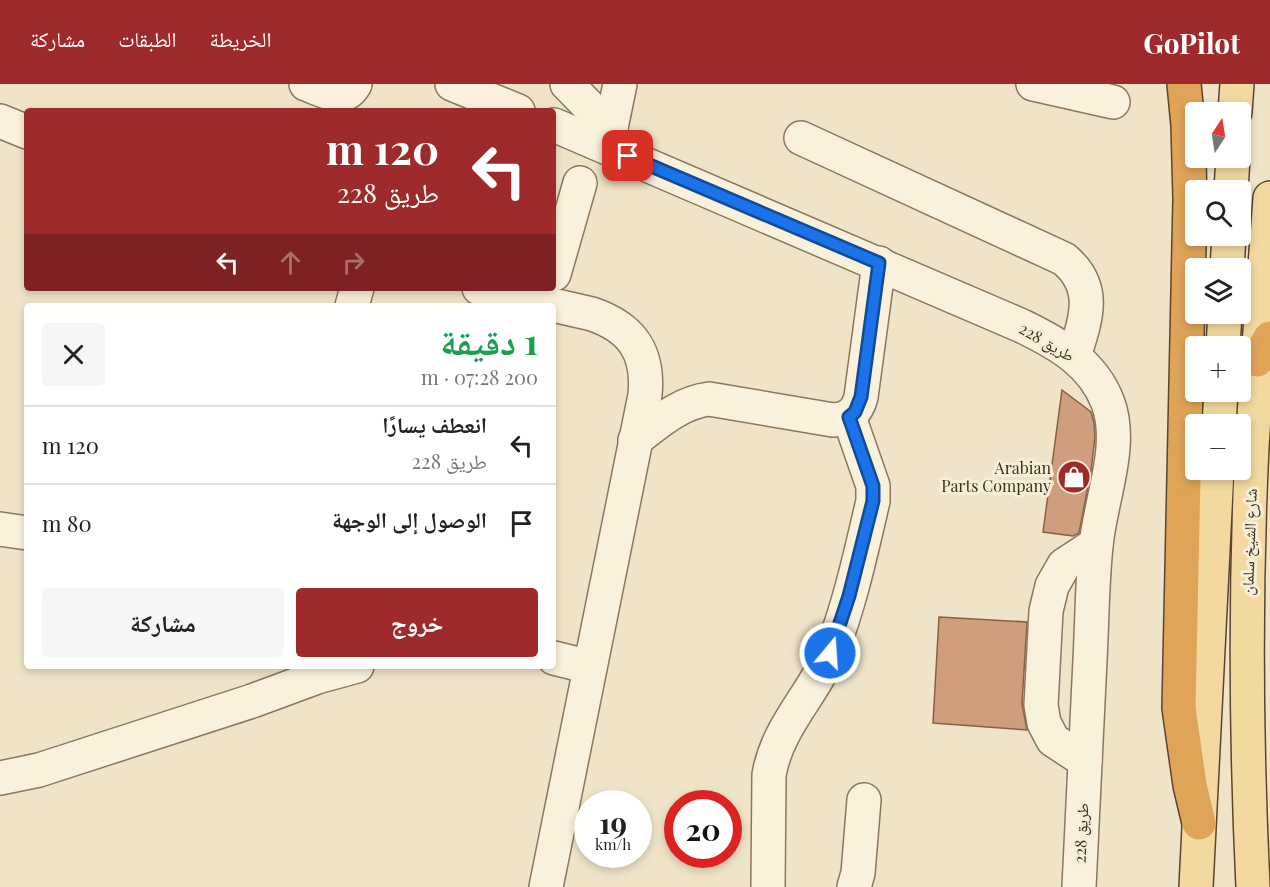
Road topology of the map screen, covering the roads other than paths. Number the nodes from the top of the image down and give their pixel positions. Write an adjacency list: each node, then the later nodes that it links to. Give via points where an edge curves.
1 (306, 84): 2 (lane, via 336,95 345,95)
2 (355, 84)
3 (452, 84): 11 (lane)
4 (567, 84): 15 (lane)
5 (620, 84): 15 (lane)
6 (1033, 84): 9 (lane)
7 (1184, 84): 36 (highway, via 1190,199 1179,708)
8 (1237, 84): 10 (main road)
9 (1113, 102)
10 (1236, 102)
11 (511, 108)
12 (0, 121): 14 (lane)
13 (556, 125): 15 (lane, طريق 228)
14 (24, 131)
15 (609, 138): 19 (lane, طريق 228)
16 (801, 138): 23 (lane, via 1064,259 1082,279 1086,292 1085,320)
17 (580, 183): 20 (lane)
18 (1270, 198): 22 (main road, شارع الشيخ سلمان)
19 (879, 263): 23 (lane, طريق 228, via 1022,326); 24 (lane, via 861,397)
20 (556, 264)
21 (555, 291): 25 (lane, via 609,320 636,344 646,378)
22 (1264, 349): 42 (main road, شارع الشيخ سلمان, via 1249,535 1247,622)
23 (1074, 356): 29 (lane, طريق 228, via 1101,386 1113,424)
24 (849, 417): 25 (lane, via 833,420 709,399 680,407); 38 (lane, via 873,486 873,501 830,653 786,726 772,758)
25 (635, 440): 31 (lane)
26 (1216, 480): 36 (main road)
27 (0, 529): 28 (lane)
28 (24, 533)
29 (1096, 544): 33 (lane, طريق 228); 33 (lane, via 1064,565 1052,586 1046,610 1041,705 1053,740)
30 (556, 658): 31 (lane)
31 (590, 667): 37 (lane)
32 (346, 669): 34 (lane, via 39,770)
33 (1085, 761): 40 (lane, طريق 228)
34 (0, 778)
35 (864, 800): 39 (lane)
36 (1199, 823): 41 (main road)
37 (546, 887)
38 (768, 887)
39 (854, 887)
40 (1079, 887)
41 (1196, 887)
42 (1252, 887)

